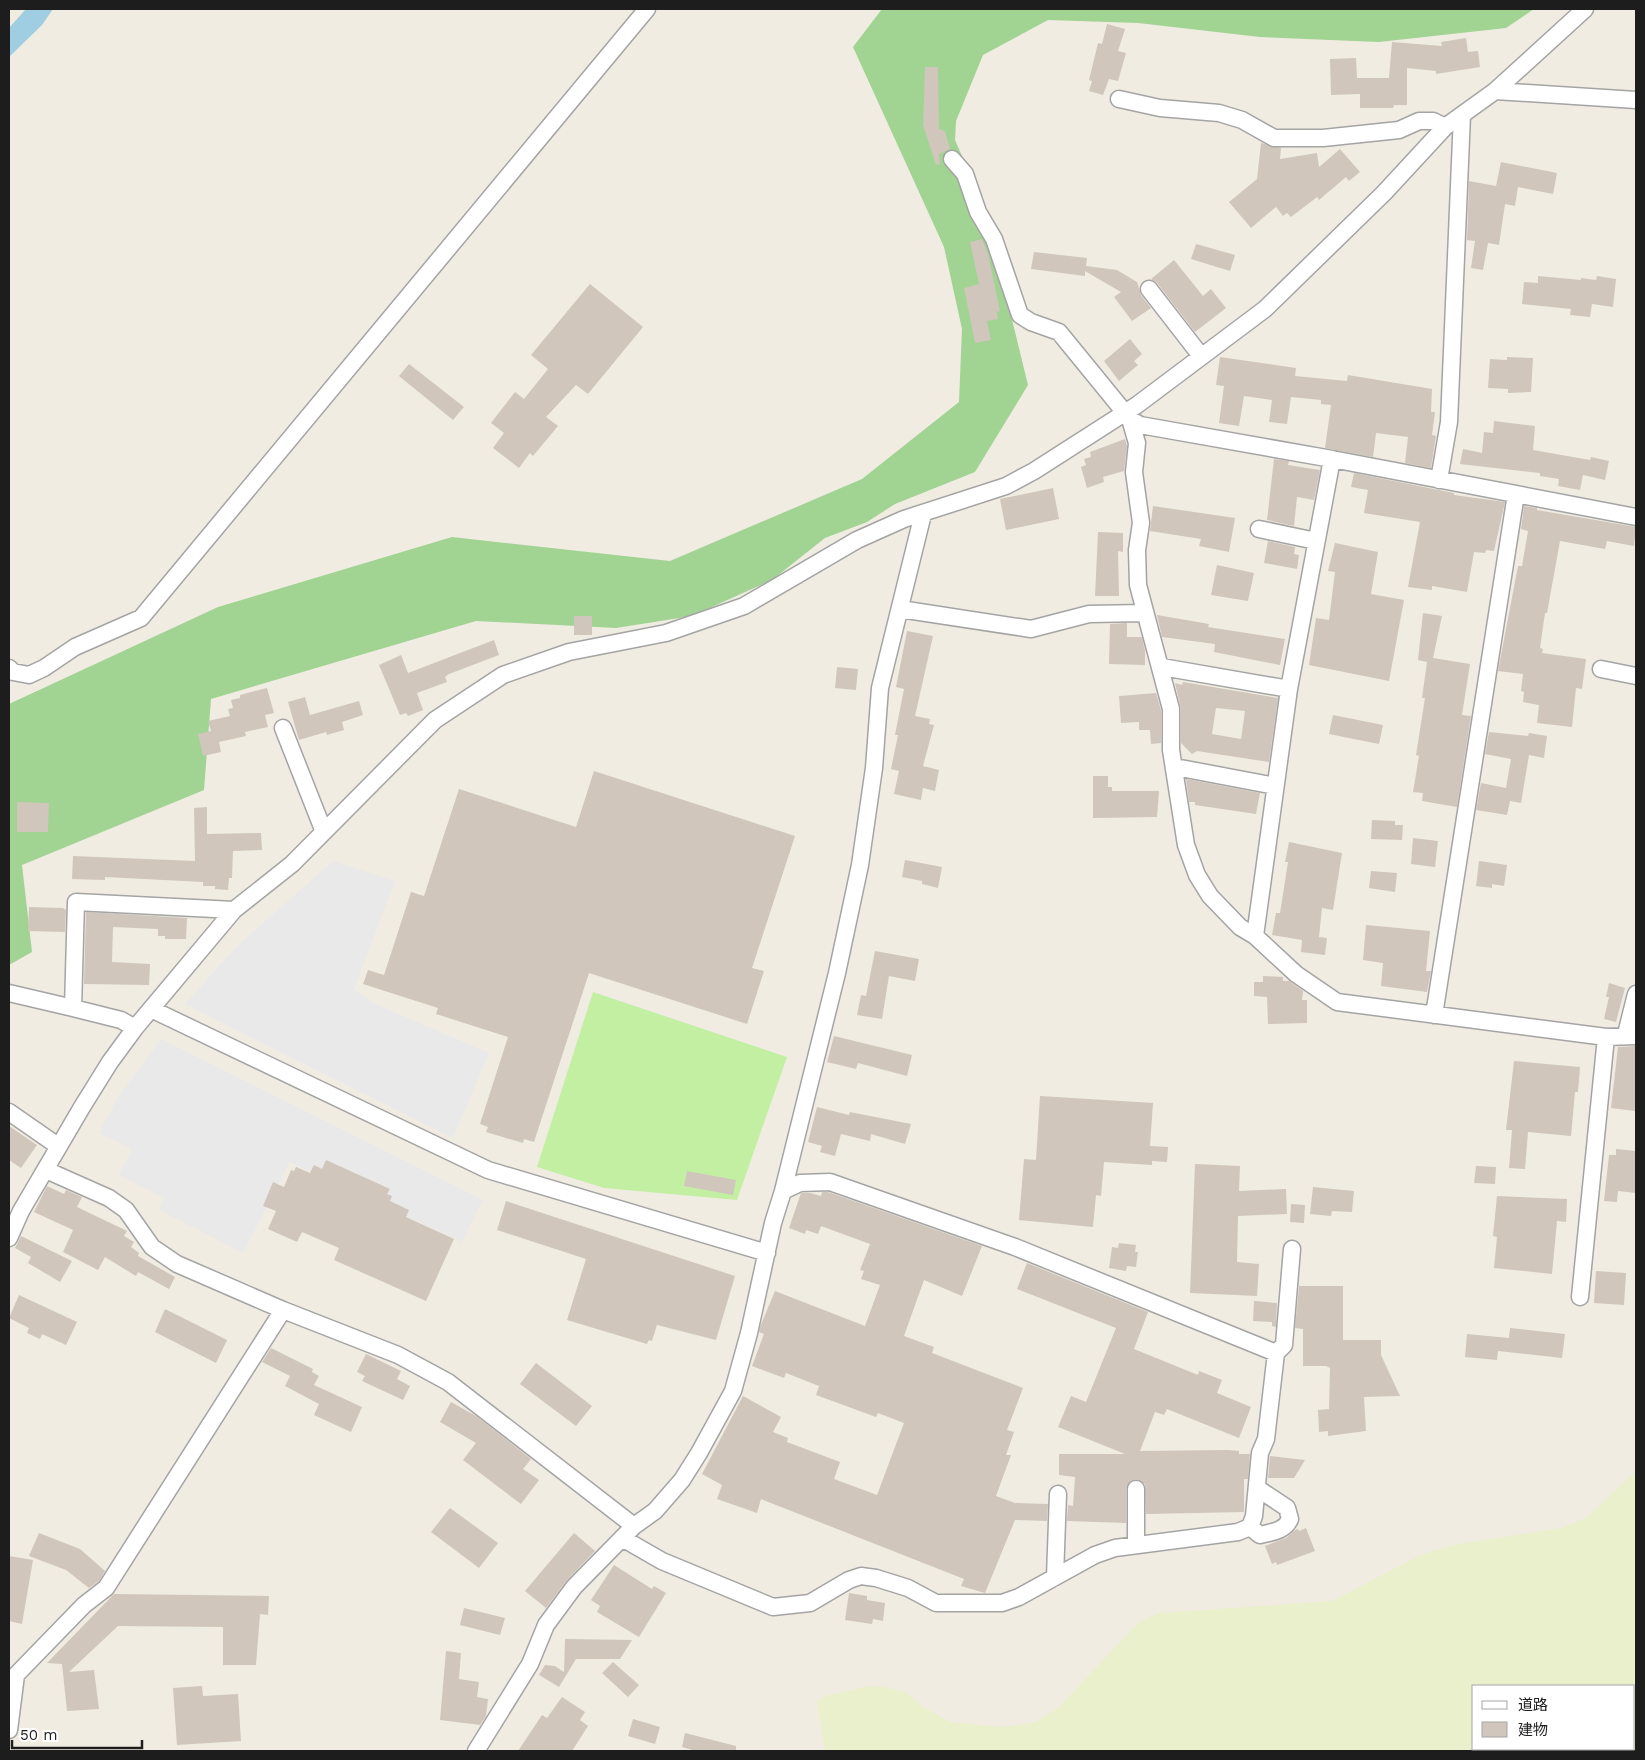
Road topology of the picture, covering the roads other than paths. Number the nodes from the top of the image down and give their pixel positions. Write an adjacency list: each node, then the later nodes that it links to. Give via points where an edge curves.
1 (647, 9): 22 (street, via 140,618 75,647 29,675)
2 (1585, 9): 3 (street)
3 (1495, 91): 5 (street); 6 (street)
4 (1120, 99): 7 (street, via 1160,108 1219,114 1242,120 1274,138 1323,138 1399,130 1419,121 1433,121)
5 (1636, 100)
6 (1462, 115): 7 (street); 13 (street, via 1449,422)
7 (1445, 127): 10 (street, via 1384,193 1264,309)
8 (952, 159): 11 (street, via 965,174 978,212 994,240 1020,316 1059,332)
9 (1149, 289): 10 (street)
10 (1201, 356): 11 (street)
11 (1127, 416): 12 (street, via 1140,425); 15 (street, via 1006,486); 20 (street, via 1137,443 1134,472 1141,523 1138,585)
12 (1332, 459): 13 (street); 18 (street)
13 (1439, 480): 14 (street)
14 (1516, 494): 16 (street); 36 (street)
15 (923, 514): 19 (street); 29 (street, via 857,540 744,606 666,633 569,652 503,675 435,720)
16 (1636, 518)
17 (1259, 529): 18 (street)
18 (1316, 541): 25 (street)
19 (900, 609): 20 (street, via 1030,629 1089,614); 43 (street, via 880,688 874,768 858,875)
20 (1144, 613): 21 (street)
21 (1162, 667): 25 (street); 27 (street, via 1171,709 1171,750)
22 (9, 668)
23 (1601, 669): 24 (street)
24 (1636, 676)
25 (1289, 689): 28 (street)
26 (283, 728): 29 (street)
27 (1175, 767): 28 (street); 31 (street, via 1180,818 1197,875 1220,908)
28 (1275, 786): 31 (street)
29 (324, 832): 30 (street, via 292,864)
30 (234, 910): 34 (street, via 76,902); 35 (street)
31 (1255, 936): 36 (street, via 1296,974 1337,1002)
32 (9, 993): 34 (street)
33 (1636, 994): 38 (street)
34 (73, 1008): 37 (street, via 121,1020)
35 (151, 1009): 37 (street); 46 (street, via 488,1170)
36 (1434, 1015): 39 (street)
37 (135, 1028): 41 (street)
38 (1631, 1035): 39 (street)
39 (1606, 1037): 47 (street)
40 (9, 1112): 41 (street)
41 (58, 1146): 42 (street)
42 (46, 1170): 44 (street); 48 (street, via 109,1198 126,1210 152,1247 176,1264)
43 (783, 1190): 46 (street); 49 (street, via 800,1183 830,1182 1015,1247)
44 (9, 1238)
45 (1292, 1249): 49 (street, via 1284,1345)
46 (767, 1253): 53 (street, via 733,1391 682,1480 655,1511)
47 (1580, 1298)
48 (283, 1310): 53 (street, via 398,1355 448,1382); 58 (street, via 106,1588 84,1605 16,1675)
49 (1276, 1353): 50 (street)
50 (1257, 1488): 54 (street); 54 (street, via 1287,1508 1290,1519 1288,1525 1260,1535)
51 (1136, 1489): 56 (street)
52 (1058, 1494): 57 (street)
53 (634, 1526): 55 (street)
54 (1250, 1527): 56 (street, via 1238,1532)
55 (622, 1538): 57 (street, via 662,1561 773,1607 810,1603 861,1576 908,1588 936,1604 1002,1603); 59 (street, via 574,1587 546,1625 530,1664)
56 (1136, 1545): 57 (street, via 1095,1555)
57 (1055, 1577)
58 (9, 1730)
59 (476, 1751)

